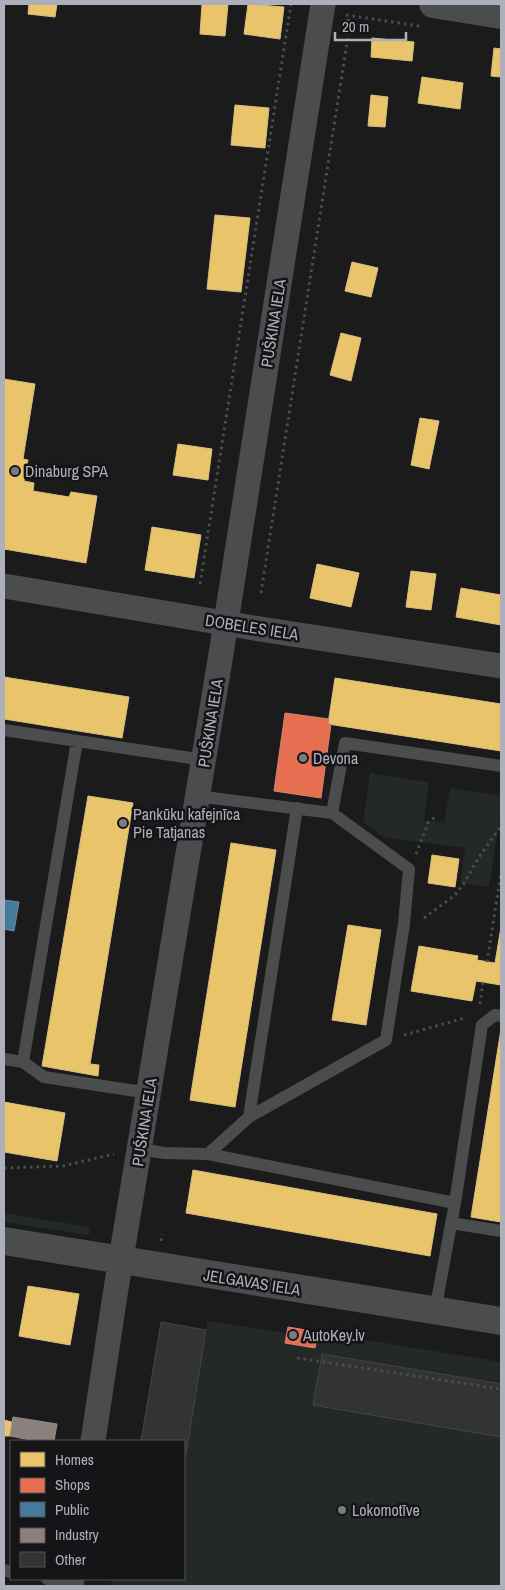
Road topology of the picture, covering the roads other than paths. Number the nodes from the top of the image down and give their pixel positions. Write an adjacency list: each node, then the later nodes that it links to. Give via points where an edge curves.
1 (324, 4): 5 (street, PUŠKINA IELA)
2 (432, 4): 3 (street)
3 (501, 15)
4 (4, 586): 5 (street, DOBELES IELA)
5 (226, 623): 6 (street, DOBELES IELA); 9 (street, PUŠKINA IELA)
6 (501, 666)
7 (4, 730): 8 (lane)
8 (77, 741): 9 (lane); 16 (lane)
9 (204, 760): 11 (street, PUŠKINA IELA)
10 (501, 766): 13 (lane, via 345,743)
11 (197, 796): 12 (lane); 17 (street, PUŠKINA IELA)
12 (297, 808): 13 (lane); 18 (lane)
13 (332, 814): 18 (lane, via 409,869 386,1040)
14 (498, 1016): 21 (lane, via 482,1025)
15 (4, 1059): 16 (lane)
16 (23, 1062): 17 (lane, via 44,1078)
17 (148, 1093): 19 (street, PUŠKINA IELA)
18 (249, 1117): 20 (lane)
19 (140, 1149): 20 (lane); 25 (street, PUŠKINA IELA)
20 (208, 1154): 21 (lane)
21 (455, 1203): 22 (lane)
22 (452, 1223): 23 (lane); 26 (lane)
23 (501, 1231)
24 (4, 1242): 25 (street, JELGAVAS IELA)
25 (121, 1260): 26 (street, JELGAVAS IELA); 28 (street, PUŠKINA IELA)
26 (436, 1311): 27 (street, JELGAVAS IELA)
27 (501, 1322)
28 (93, 1440)
29 (53, 1580): 30 (lane)
30 (71, 1583)

